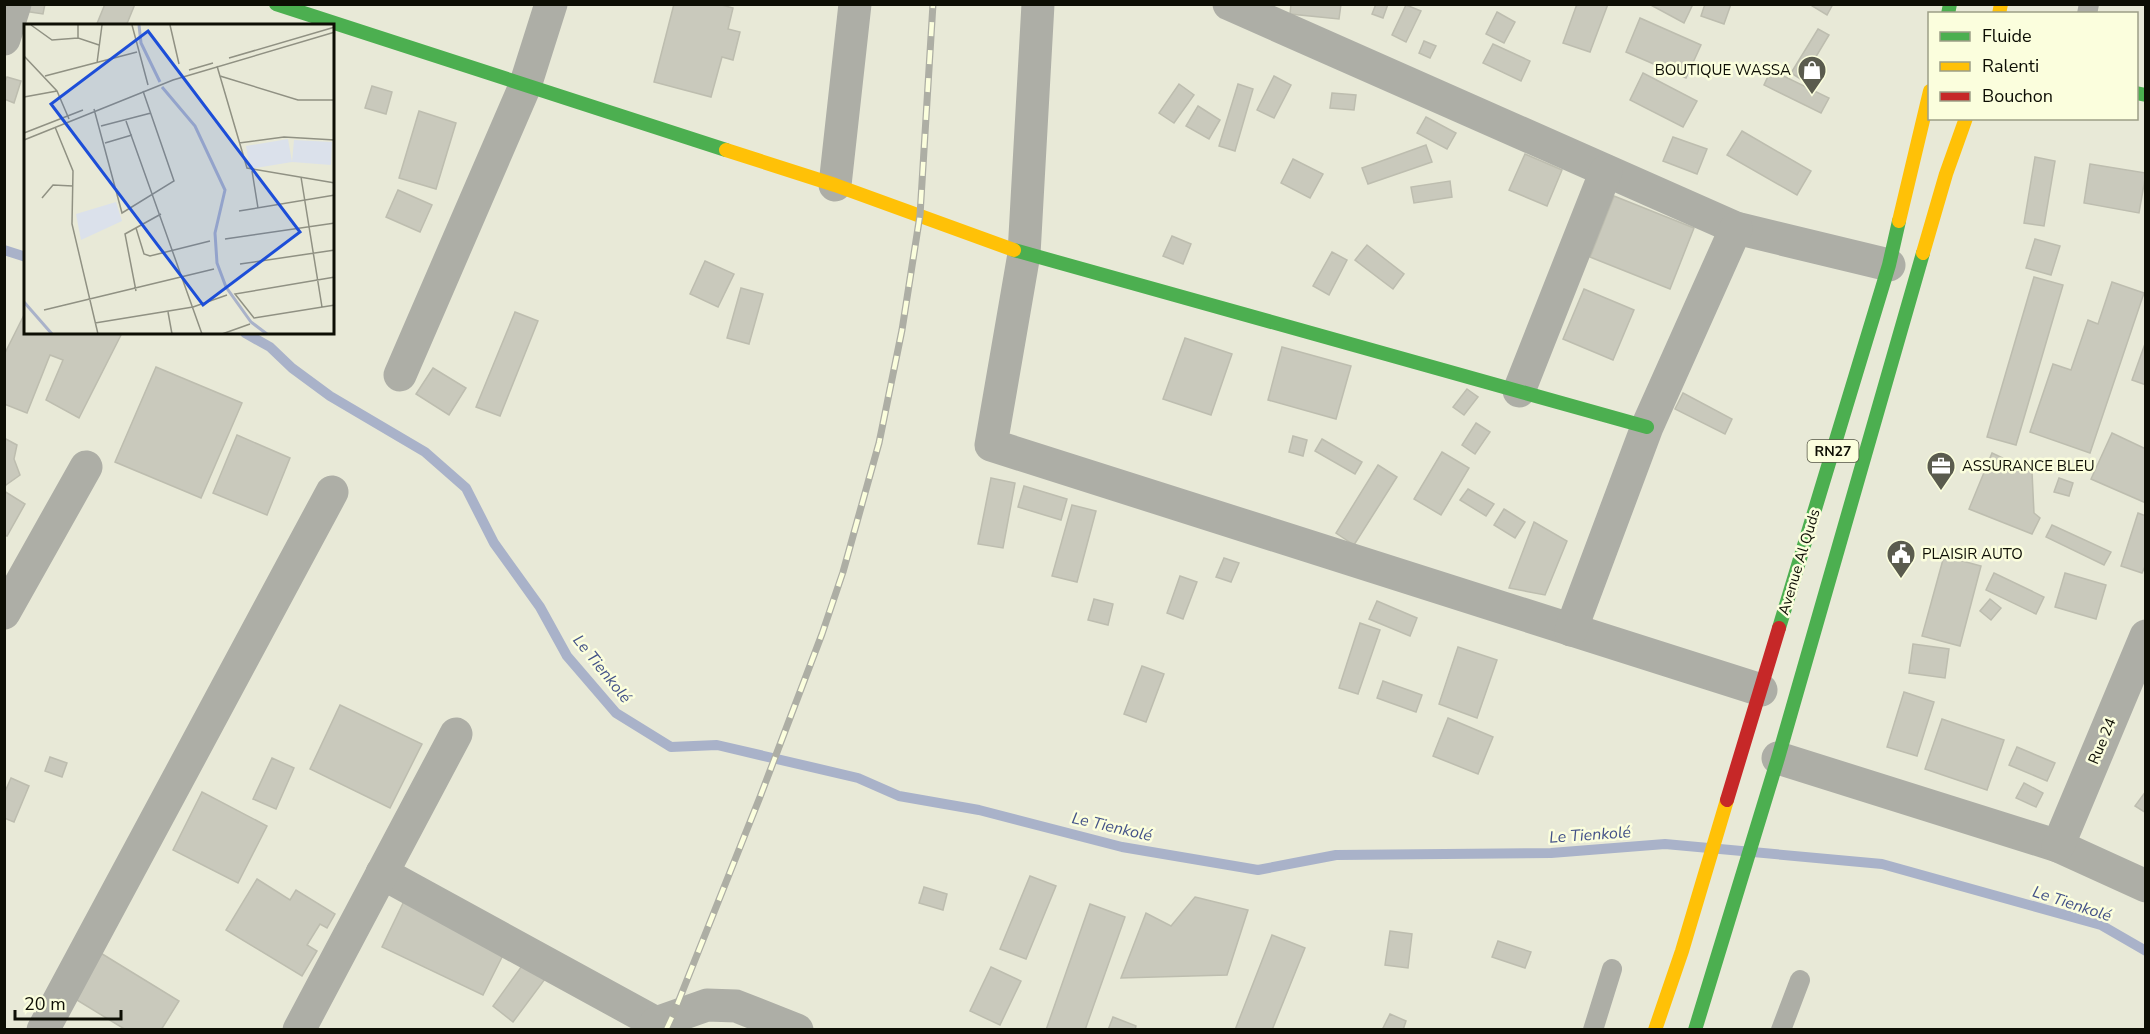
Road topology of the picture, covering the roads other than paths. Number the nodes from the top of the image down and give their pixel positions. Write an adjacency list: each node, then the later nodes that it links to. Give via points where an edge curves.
1 (15, 4): 9 (street)
2 (551, 4): 10 (street)
3 (855, 4): 14 (street)
4 (1038, 4): 16 (street)
5 (1229, 4): 13 (street)
6 (281, 11): 7 (main road)
7 (323, 24)
8 (334, 27): 10 (main road)
9 (4, 39)
10 (525, 86): 14 (main road); 18 (street)
11 (1928, 95): 17 (main road, Avenue Al Quds / RN27)
12 (1965, 120): 28 (main road, RN27, via 1946,174)
13 (1606, 171): 15 (street); 19 (street)
14 (835, 185): 16 (main road)
15 (1736, 228): 17 (street); 20 (street)
16 (1024, 254): 19 (main road); 24 (street, via 991,445)
17 (1888, 265): 26 (main road, Avenue Al Quds / RN27)
18 (400, 375)
19 (1519, 391): 20 (main road)
20 (1647, 427): 24 (street)
21 (86, 467): 23 (street)
22 (332, 492): 35 (street)
23 (4, 613)
24 (1571, 630): 26 (street)
25 (2145, 636): 29 (street, Rue 24)
26 (1761, 690): 39 (main road, Avenue Al Quds / RN27)
27 (456, 734): 30 (street)
28 (1778, 758): 29 (street); 40 (main road, RN27)
29 (2058, 846): 31 (street)
30 (382, 873): 34 (street); 36 (street)
31 (2145, 886)
32 (1612, 969): 38 (lane)
33 (1800, 980): 41 (lane)
34 (654, 1026): 37 (street, via 707,1005 736,1006)
35 (43, 1029)
36 (299, 1029)
37 (797, 1029)
38 (1593, 1029)
39 (1655, 1029)
40 (1695, 1029)
41 (1781, 1029)

